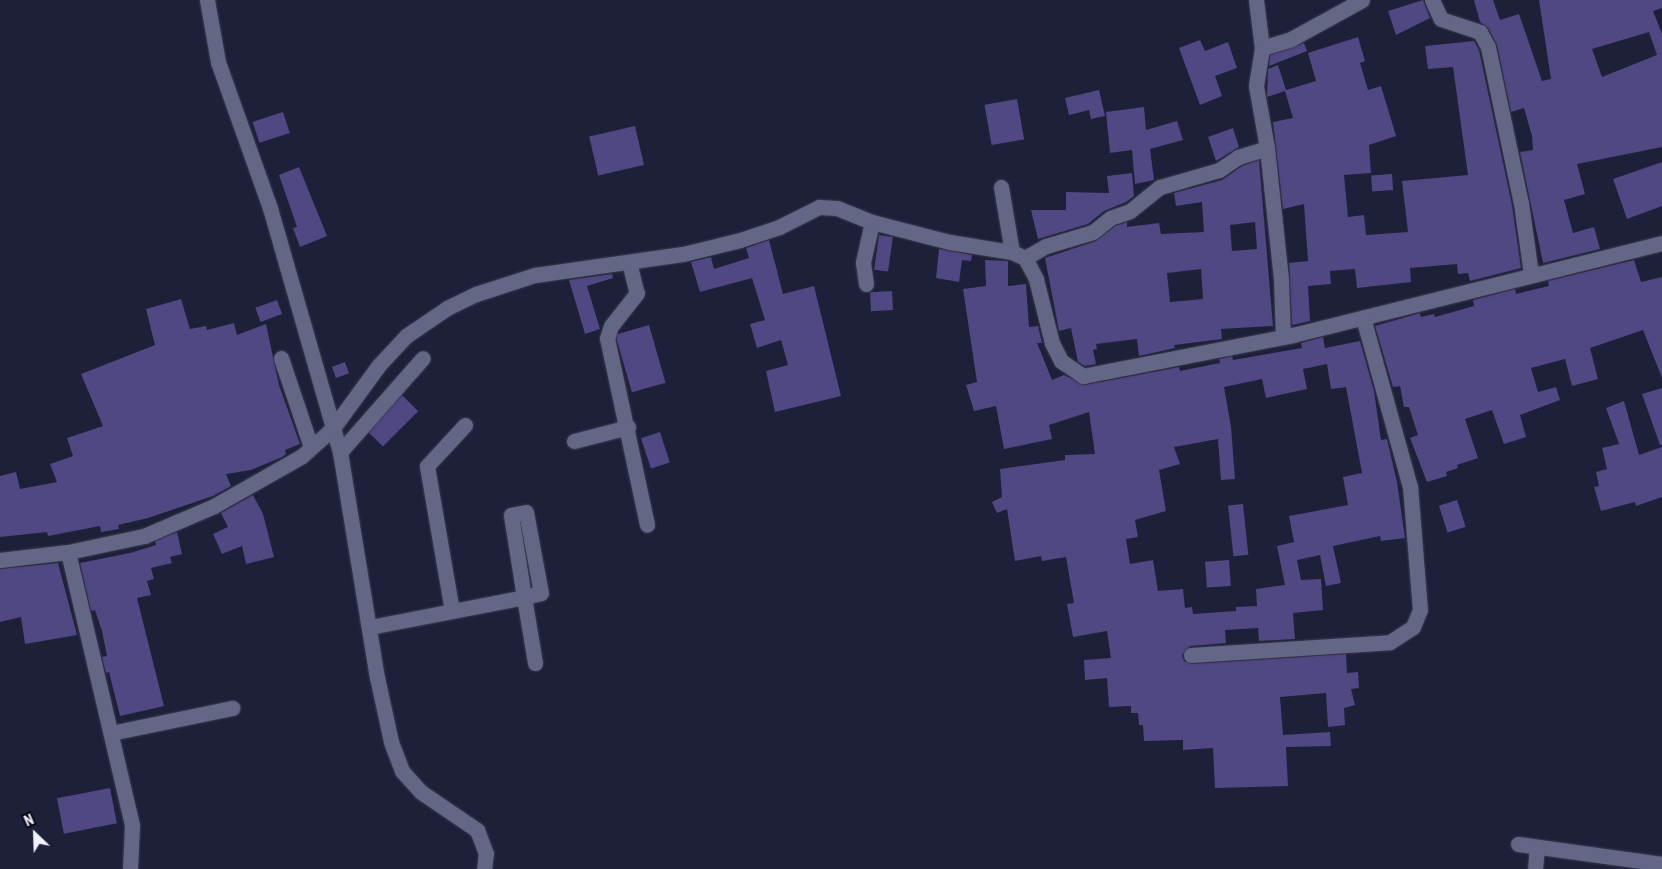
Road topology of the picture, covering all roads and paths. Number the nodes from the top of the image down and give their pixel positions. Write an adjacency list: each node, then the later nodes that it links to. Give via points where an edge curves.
1 (207, 0): 20 (street, via 218,62 270,208)
2 (1256, 0): 5 (street)
3 (1362, 0): 5 (street, via 1292,39)
4 (1432, 0): 12 (street, via 1441,19 1480,32 1488,47 1521,203)
5 (1262, 48): 6 (street, via 1256,86)
6 (1267, 148): 10 (street, via 1238,157 1219,170 1160,187 1130,212 1110,218 1093,232); 15 (street, via 1281,280)
7 (1001, 187): 10 (street)
8 (872, 222): 10 (street); 11 (street, via 837,208 819,207 779,227 740,240); 13 (street, via 863,262)
9 (1662, 243): 12 (street)
10 (1019, 255): 15 (street, via 1036,279 1052,343 1061,361 1084,376)
11 (629, 262): 19 (street, via 637,294 618,315 607,338); 20 (street, via 535,275 476,294 447,308 406,336 379,365)
12 (1531, 274): 14 (street)
13 (866, 284)
14 (1363, 318): 15 (street); 30 (street, via 1410,487 1420,610 1413,627 1390,642)
15 (1283, 337)
16 (281, 358): 22 (street)
17 (423, 358): 23 (street)
18 (465, 425): 28 (street, via 427,466)
19 (628, 427): 21 (street); 24 (street)
20 (333, 428): 22 (street); 23 (street)
21 (574, 441)
22 (311, 447): 25 (street, via 185,521 144,536)
23 (340, 452): 29 (street)
24 (647, 524)
25 (68, 552): 26 (street); 33 (street)
26 (0, 560)
27 (524, 597): 27 (street, via 510,515 526,512 541,593); 28 (street); 31 (street)
28 (452, 611): 29 (street)
29 (370, 627): 39 (street, via 391,742 402,771 421,792 477,830 486,853)
30 (1191, 655)
31 (535, 663)
32 (232, 708): 33 (street)
33 (111, 732): 38 (street, via 132,825)
34 (1518, 844): 35 (street)
35 (1537, 846): 36 (street); 40 (street)
36 (1596, 862): 37 (street)
37 (1658, 865)
38 (130, 869)
39 (484, 869)
40 (1535, 869)

